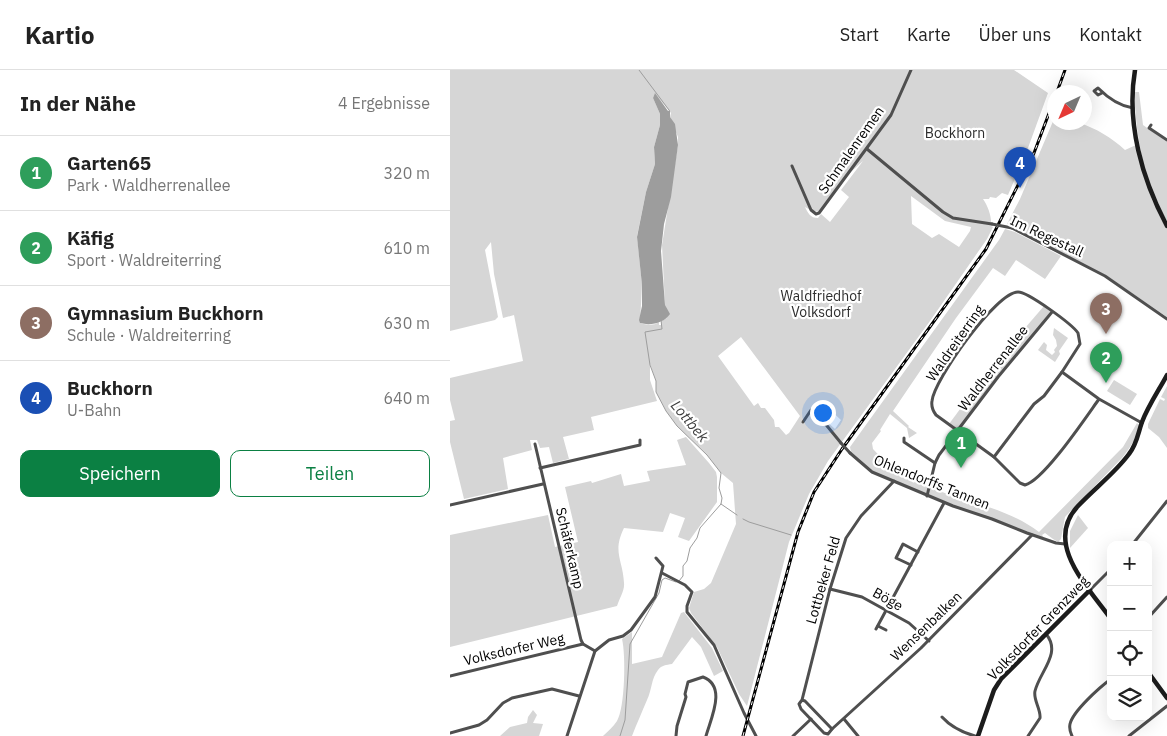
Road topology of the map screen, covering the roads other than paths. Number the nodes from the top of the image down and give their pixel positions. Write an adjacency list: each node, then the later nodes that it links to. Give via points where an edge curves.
1 (911, 70): 7 (street, Schmalenremen, via 891,115)
2 (1135, 70): 4 (main road)
3 (1102, 93): 4 (street, via 1125,107)
4 (1133, 108): 9 (main road, via 1142,165)
5 (1151, 125): 6 (street, via 1149,128)
6 (1167, 140)
7 (867, 149): 8 (street, Schmalenremen, via 816,214 811,210); 11 (street, Im Regestall, bridge, via 953,218 1012,228 1105,276)
8 (792, 166)
9 (1167, 226)
10 (1052, 312): 12 (street, Waldreiterring, via 1076,330 1080,338); 17 (street, Waldherrenallee); 17 (street, Waldreiterring, via 1025,293 1018,292 995,306 980,323 934,392 932,407 936,415)
11 (1167, 319)
12 (1062, 372): 14 (street); 21 (street)
13 (1167, 374): 16 (main road)
14 (1099, 399): 16 (street); 21 (street, Waldreiterring, via 1058,455 1028,484 1020,483)
15 (803, 422): 24 (street, Ohlendorffs Tannen, bridge, via 811,410 850,453 872,472)
16 (1142, 423): 32 (main road, via 1128,455 1072,513 1065,527)
17 (958, 431): 21 (street, Waldreiterring); 22 (street, Waldherrenallee)
18 (904, 438): 22 (street, via 904,442)
19 (640, 440): 23 (street, via 640,445)
20 (535, 444): 23 (street, Schäferkamp)
21 (994, 457)
22 (935, 463): 26 (street, Waldherrenallee)
23 (540, 468): 25 (street, Schäferkamp)
24 (894, 482): 26 (street, Ohlendorffs Tannen); 38 (street, Lottbeker Feld, via 850,530)
25 (543, 484): 29 (street); 47 (street, Schäferkamp)
26 (927, 496): 28 (street, Ohlendorffs Tannen)
27 (1167, 501): 31 (street)
28 (944, 502): 30 (street, Ohlendorffs Tannen); 33 (street)
29 (450, 505)
30 (1032, 535): 32 (street, Ohlendorffs Tannen); 46 (street, Wensenbalken)
31 (1135, 541)
32 (1065, 544): 39 (main road)
33 (918, 552): 35 (street); 35 (street, via 903,544 896,558)
34 (656, 558): 36 (street, via 662,564)
35 (911, 565): 41 (street)
36 (662, 573): 48 (street, via 655,597 632,630); 64 (street, via 692,592 687,612 714,645)
37 (1107, 573): 39 (street, Volksdorfer Grenzweg)
38 (830, 589): 41 (street, Böge, via 861,597); 54 (street, Lottbeker Feld)
39 (1090, 590): 42 (main road); 45 (main road, Volksdorfer Grenzweg)
40 (1167, 597): 43 (street)
41 (886, 610): 44 (street, via 877,628); 46 (street, Böge, via 913,626)
42 (1107, 613)
43 (1152, 614)
44 (886, 630)
45 (1046, 634): 67 (main road, Volksdorfer Grenzweg, via 995,687); 68 (street, via 1053,650 1035,692 1040,718)
46 (929, 641): 58 (street, Wensenbalken)
47 (583, 644): 48 (street); 49 (street, Volksdorfer Weg)
48 (594, 651): 52 (street)
49 (450, 676)
50 (1151, 676): 53 (main road)
51 (1107, 683): 69 (street, via 1071,721)
52 (579, 696): 60 (street, via 552,689 512,698 479,725); 61 (street)
53 (1167, 698)
54 (802, 700): 57 (street, via 799,707); 59 (street)
55 (1167, 706): 70 (street)
56 (942, 717): 67 (street, via 963,733)
57 (811, 719): 59 (street, via 825,734); 65 (street)
58 (844, 719): 59 (street, Wensenbalken); 66 (street)
59 (832, 729)
60 (450, 733)
61 (567, 736)
62 (676, 736): 63 (street, via 687,683 705,677 713,683 717,693)
63 (706, 736)
64 (756, 736)
65 (793, 736)
66 (858, 736)
67 (976, 736)
68 (1028, 736)
69 (1072, 736)
70 (1129, 736)

